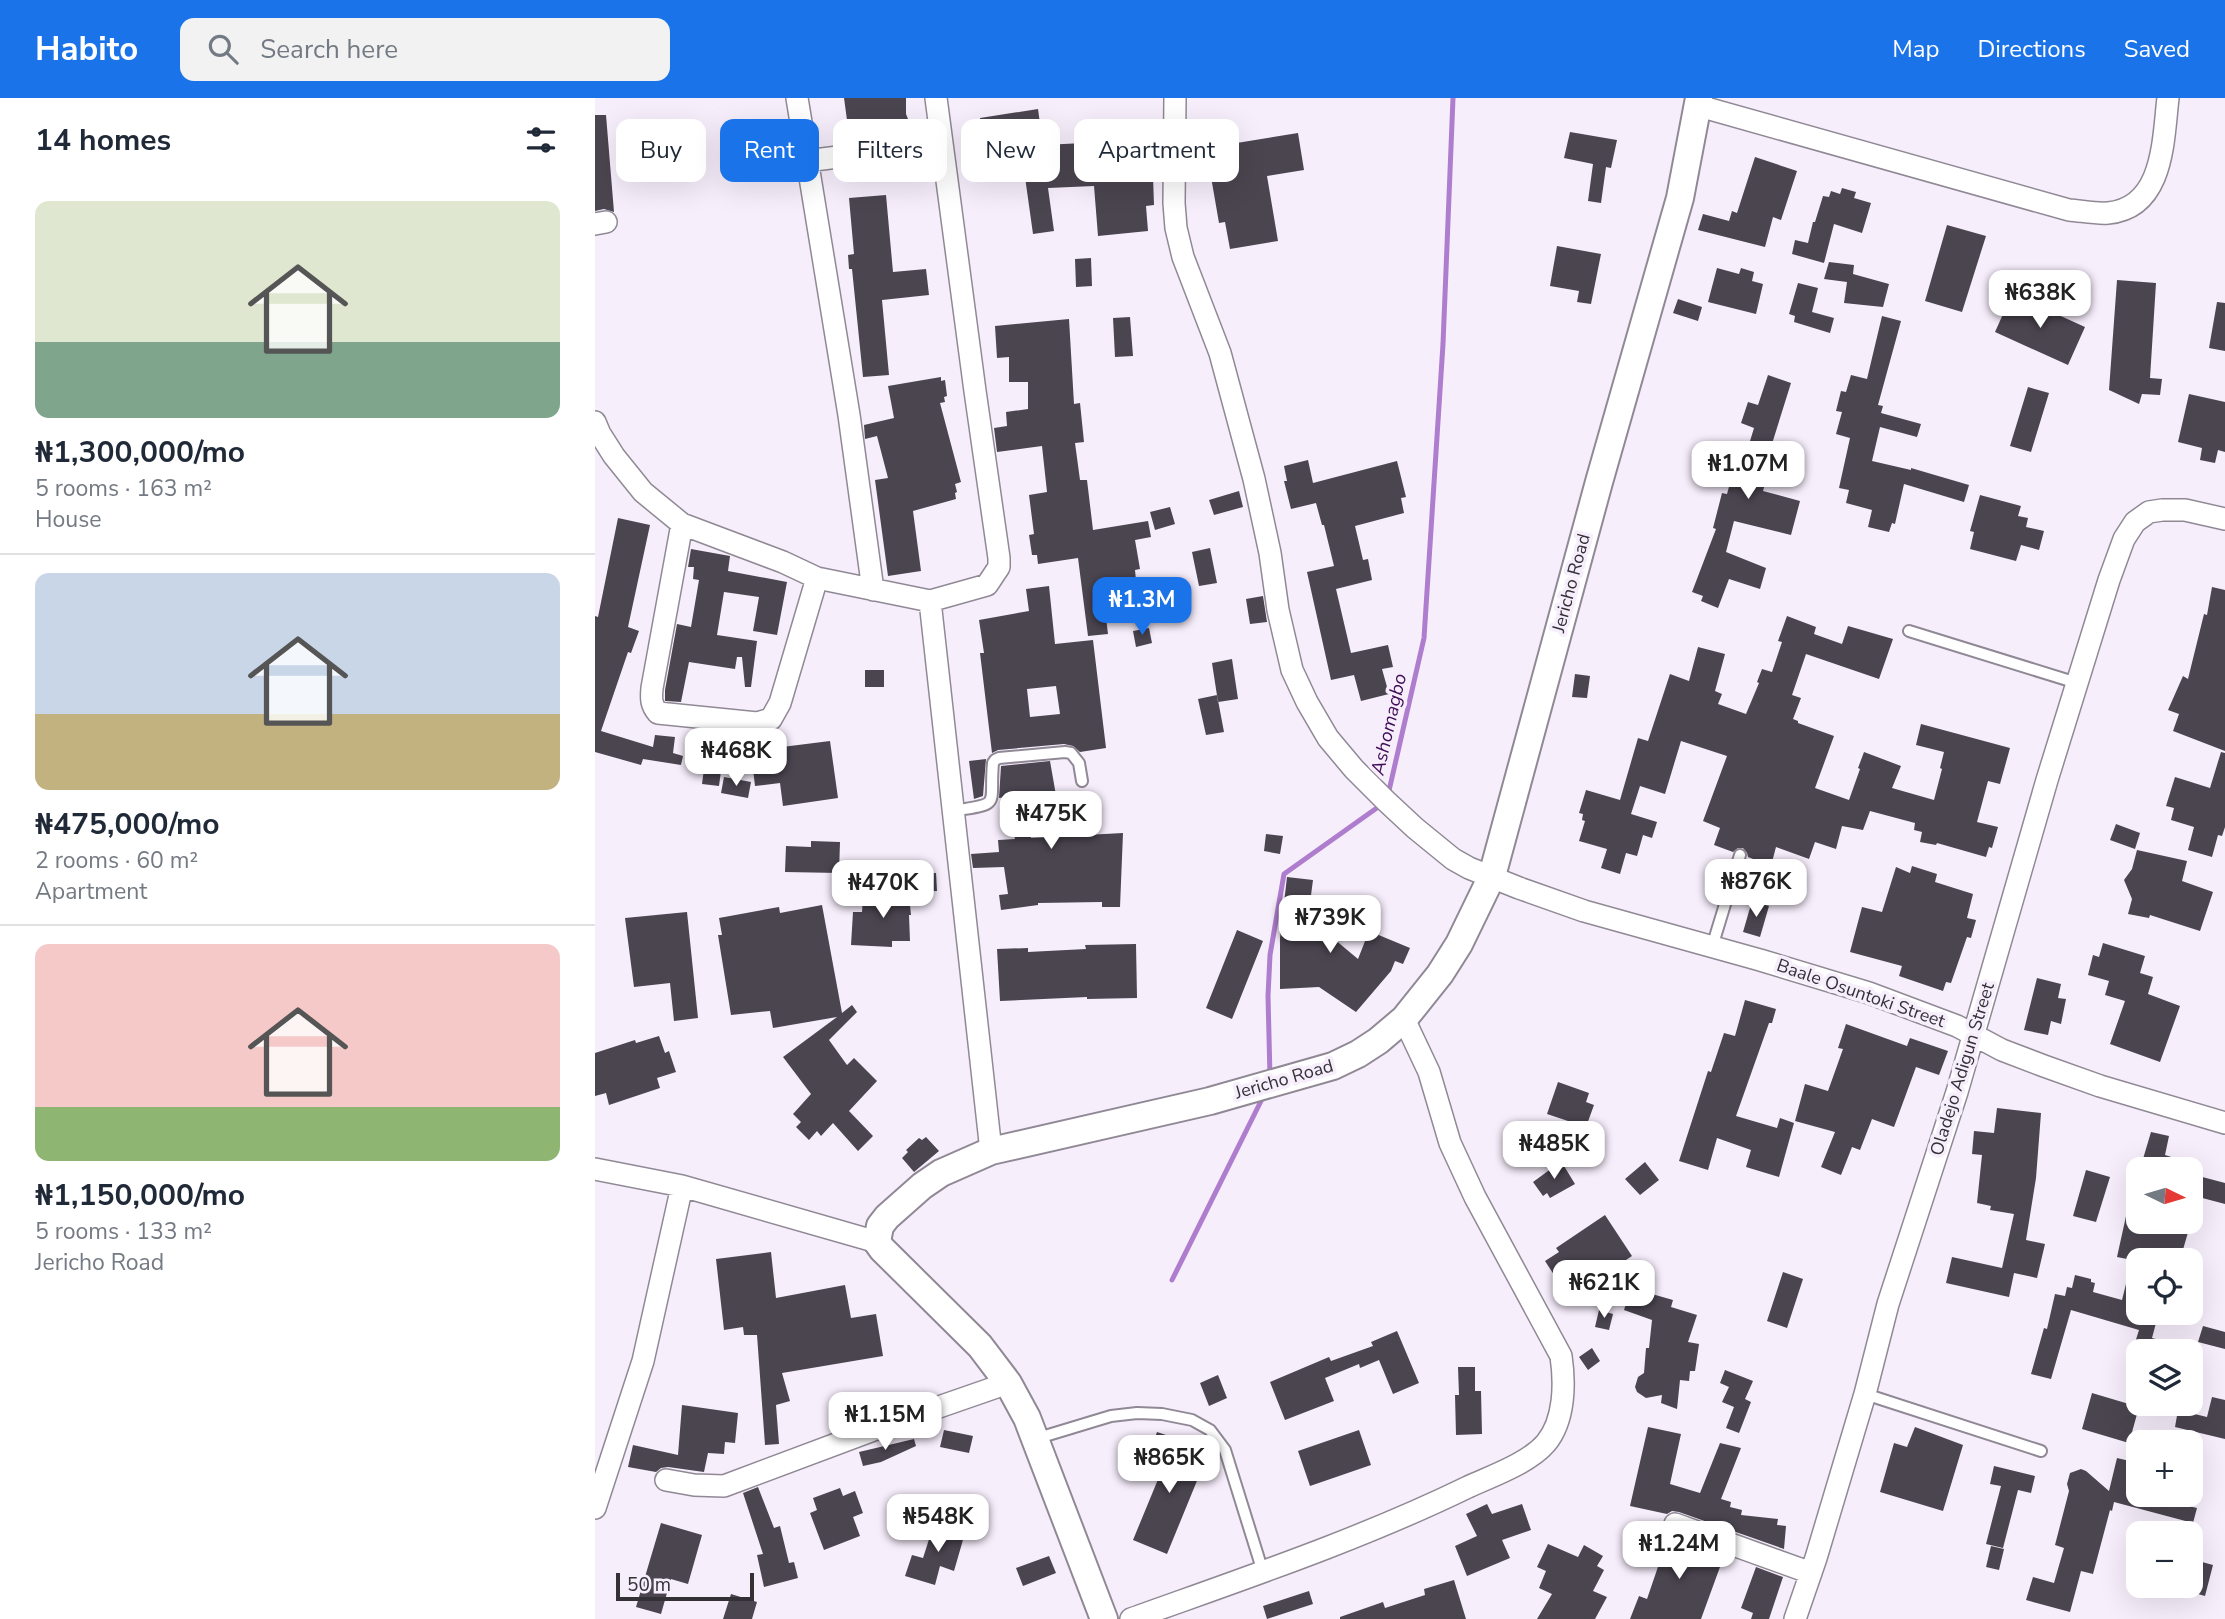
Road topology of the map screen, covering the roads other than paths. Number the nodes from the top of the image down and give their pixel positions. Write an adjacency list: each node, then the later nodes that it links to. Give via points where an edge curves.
1 (797, 98): 6 (street)
2 (936, 98): 7 (street)
3 (1175, 98): 21 (street, Baale Osuntoki Street, via 1176,228 1220,353 1254,479 1292,670 1322,729 1354,769 1453,859)
4 (2168, 98): 5 (street, via 2153,181 2130,207 2108,213 2070,210)
5 (1699, 102): 21 (street, Jericho Road, via 1677,211)
6 (800, 119)
7 (939, 119)
8 (947, 181): 15 (street, via 999,567 987,585)
9 (810, 182): 14 (street)
10 (595, 422): 12 (street, via 614,456 643,492)
11 (2225, 519): 17 (street, Oladejo Adigun Street, via 2162,510 2135,522 2109,580)
12 (682, 524): 13 (street); 13 (street, via 652,688 651,700 658,713 757,723 771,719 780,703)
13 (817, 578): 14 (street)
14 (873, 590): 15 (street)
15 (930, 601): 19 (street)
16 (1909, 631): 17 (lane)
17 (2077, 684): 24 (street, Oladejo Adigun Street)
18 (1082, 781): 19 (lane, via 1079,763 1071,753 999,758 993,763 990,802)
19 (953, 811): 26 (street)
20 (1740, 855): 22 (lane)
21 (1492, 876): 22 (street, Baale Osuntoki Street, via 1584,911); 23 (street, Jericho Road, via 1446,964)
22 (1712, 947): 24 (street, Baale Osuntoki Street, via 1869,993)
23 (1404, 1019): 26 (street, Jericho Road, via 1378,1041 1333,1066 1210,1101); 37 (street, via 1429,1072 1450,1143 1475,1197 1561,1356 1564,1373 1557,1423 1537,1451 1506,1469 1346,1542)
24 (1973, 1034): 25 (street, Baale Osuntoki Street, via 2002,1050 2100,1086); 31 (street, Oladejo Adigun Street, via 1888,1304)
25 (2225, 1123)
26 (991, 1150): 29 (street, Jericho Road, via 922,1186 887,1217)
27 (595, 1170): 28 (street)
28 (682, 1186): 29 (street); 35 (street, via 643,1361)
29 (877, 1242): 30 (street, via 980,1346)
30 (1008, 1383): 32 (street); 34 (street, via 724,1486)
31 (1865, 1394): 33 (lane); 38 (street, Oladejo Adigun Street)
32 (1035, 1439): 37 (lane, via 1111,1416 1137,1413 1192,1420 1210,1430 1224,1450); 39 (street)
33 (2041, 1451)
34 (666, 1480)
35 (595, 1508)
36 (1675, 1524): 38 (street)
37 (1263, 1572): 40 (street)
38 (1811, 1573): 41 (street, Oladejo Adigun Street)
39 (1104, 1619)
40 (1131, 1619)
41 (1795, 1619)

